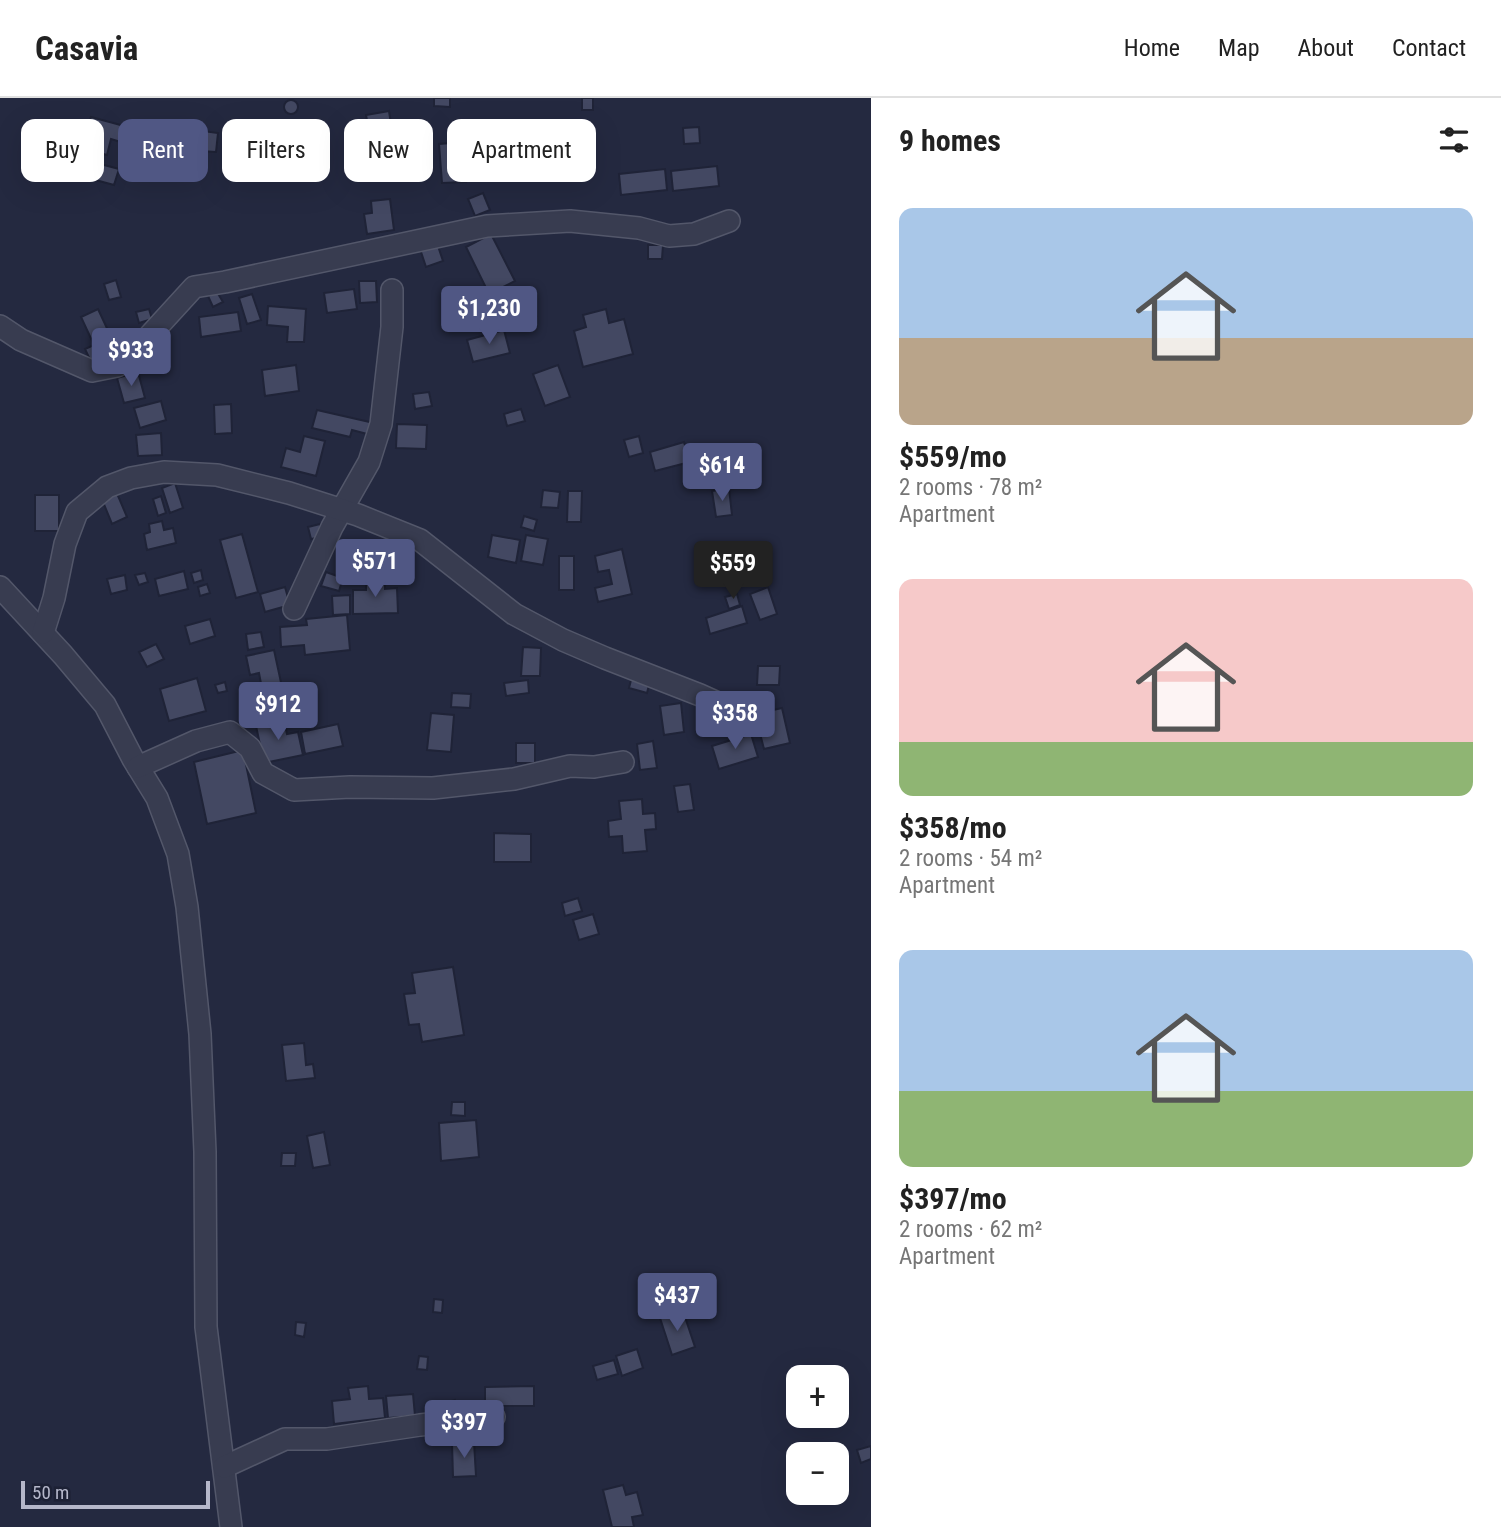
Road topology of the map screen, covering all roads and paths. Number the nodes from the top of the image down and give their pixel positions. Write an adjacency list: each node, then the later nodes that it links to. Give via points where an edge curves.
1 (729, 221): 3 (street, via 694,234 669,236 570,221 487,226 194,287 139,350 117,366 92,371)
2 (392, 290): 4 (street, via 381,424 369,462)
3 (0, 326)
4 (341, 510): 6 (street); 8 (street, via 217,475 164,472 107,487 77,512); 9 (street, via 420,540 514,614 562,640)
5 (0, 587): 7 (street)
6 (294, 609)
7 (10, 612): 8 (street)
8 (43, 633): 11 (street, via 105,705)
9 (730, 709)
10 (623, 762): 11 (street, via 433,788 293,790 263,774 250,748 230,732 196,741)
11 (138, 767): 13 (street, via 157,798 177,855 187,907 200,1034 206,1327)
12 (494, 1417): 13 (street, via 327,1439 285,1440)
13 (224, 1467): 14 (street)
14 (231, 1527)

